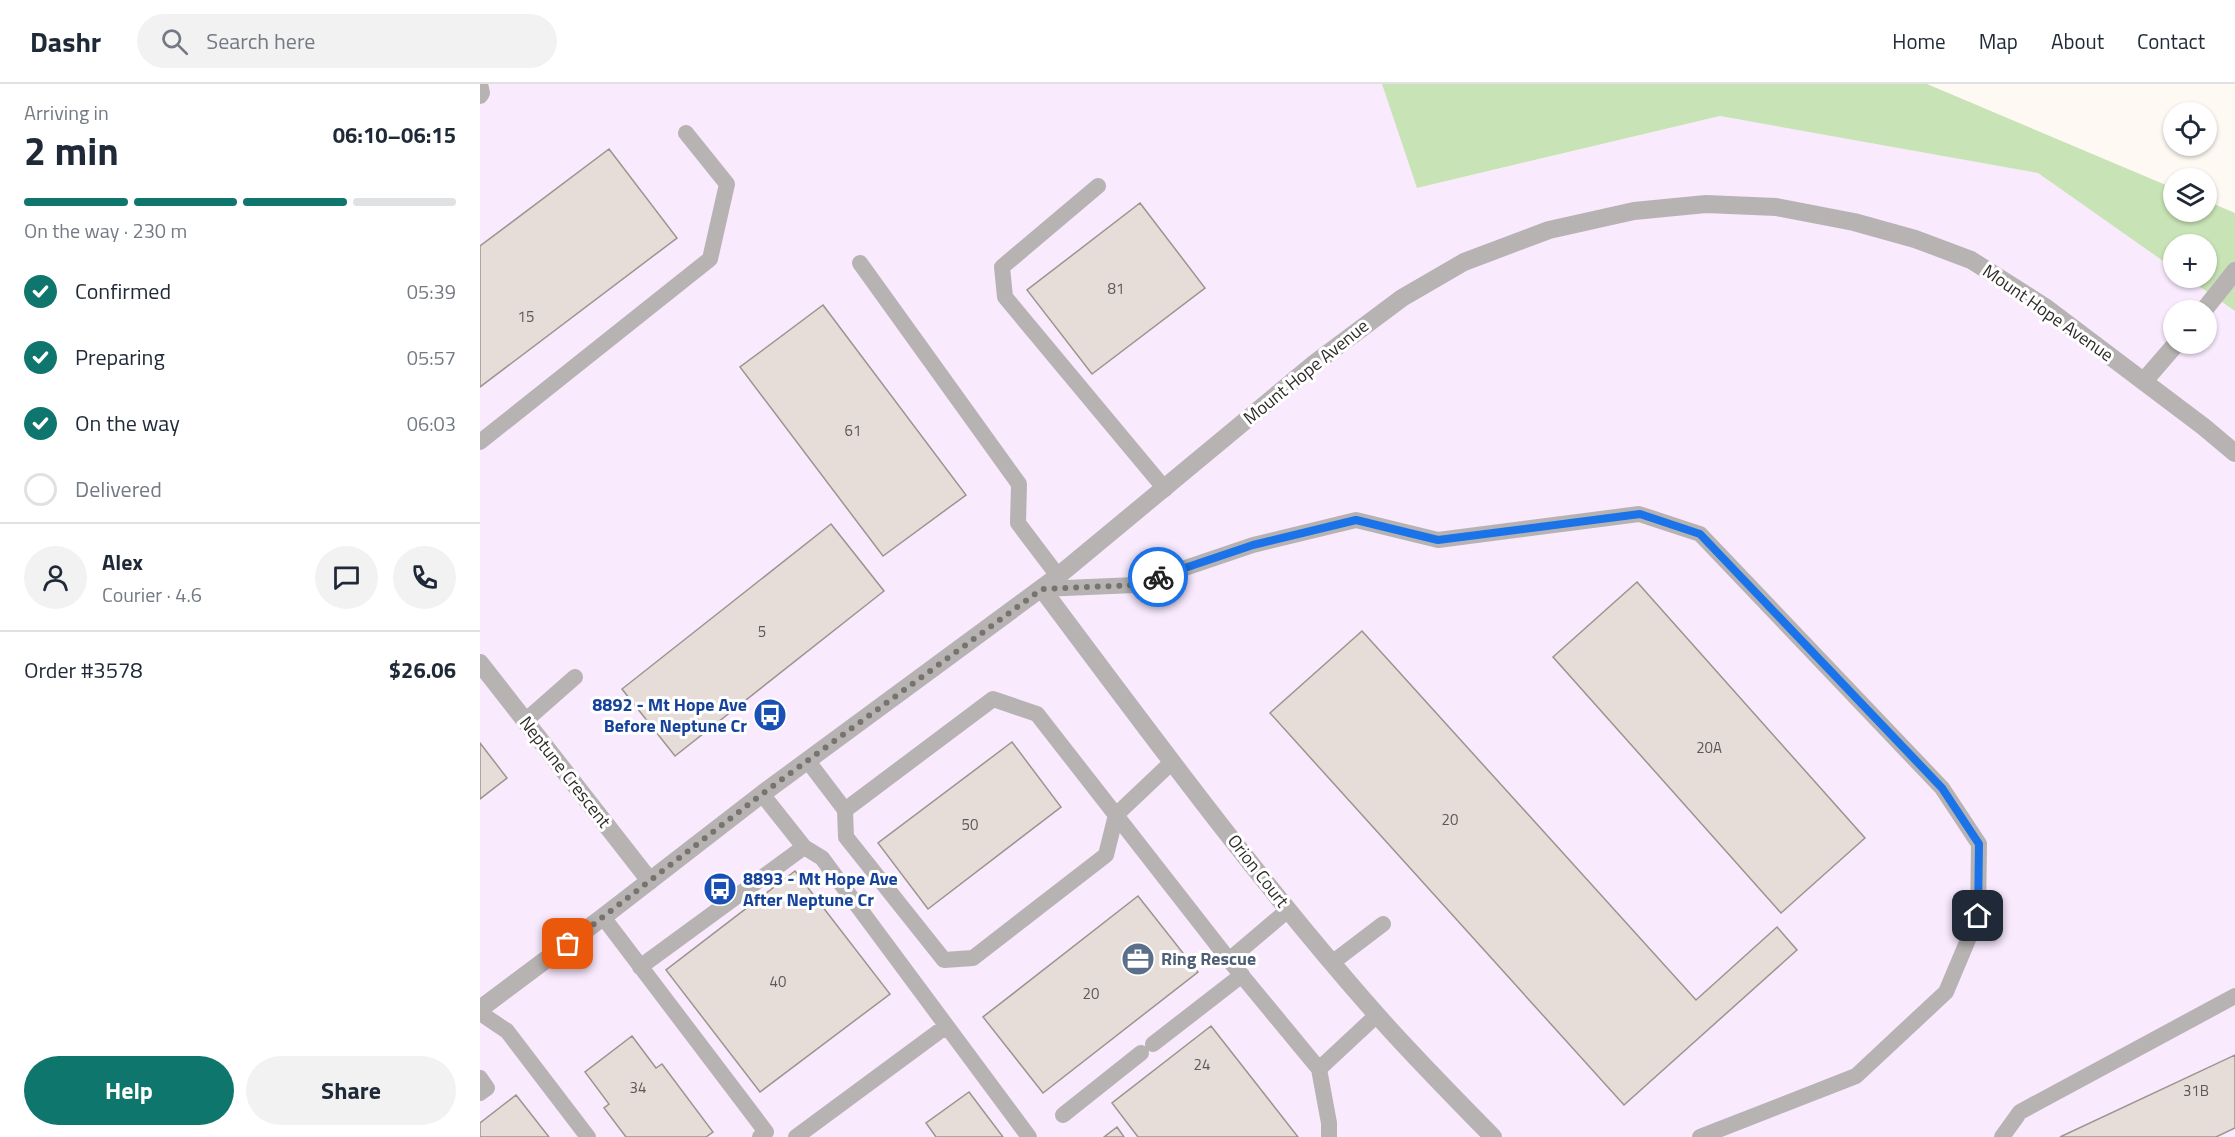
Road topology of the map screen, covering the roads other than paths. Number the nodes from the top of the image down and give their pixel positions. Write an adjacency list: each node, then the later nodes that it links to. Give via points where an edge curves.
1 (480, 84): 2 (lane)
2 (480, 96)
3 (686, 133): 10 (lane, via 727,184 710,259)
4 (1098, 186): 12 (lane, via 1002,267 1005,297)
5 (860, 263): 13 (lane, via 1020,484 1018,523)
6 (2235, 271): 7 (street)
7 (2212, 300)
8 (2167, 354): 9 (street)
9 (2144, 381): 11 (street, Mount Hope Avenue); 12 (street, Mount Hope Avenue, via 2045,307 1971,260 1915,239 1776,207 1706,204 1634,211 1549,230 1464,262 1402,298 1315,363)
10 (480, 442)
11 (2235, 453)
12 (1165, 489): 13 (street, Mount Hope Avenue)
13 (1058, 576): 14 (street, Mount Hope Avenue)
14 (1042, 589): 18 (street, Mount Hope Avenue); 19 (street, Orion Court); 46 (lane, via 1135,585 1253,545 1356,520 1438,540 1640,514 1700,534 1942,788 1979,844 1978,916 1946,992 1856,1076)
15 (480, 663): 17 (street, Neptune Crescent)
16 (575, 677): 17 (lane)
17 (525, 721): 24 (street, Neptune Crescent)
18 (807, 760): 20 (street, Mount Hope Avenue); 21 (lane)
19 (1172, 762): 22 (lane); 25 (street, Orion Court)
20 (762, 794): 23 (lane); 24 (street, Mount Hope Avenue)
21 (845, 810): 22 (lane, via 993,699 1037,714); 22 (lane, via 846,837 944,960 973,958 1106,855)
22 (1116, 815): 28 (lane)
23 (804, 847): 30 (lane); 35 (lane, via 822,858)
24 (650, 881): 26 (street, Mount Hope Avenue)
25 (1288, 910): 28 (lane); 29 (street, Orion Court)
26 (603, 917): 30 (lane); 33 (street, Mount Hope Avenue)
27 (1383, 924): 29 (lane)
28 (1229, 960): 31 (lane)
29 (1333, 962): 34 (street, Orion Court)
30 (640, 966): 40 (lane)
31 (1242, 975): 36 (lane); 39 (lane)
32 (2235, 996): 47 (lane, via 2020,1112)
33 (480, 1011): 41 (lane, via 507,1031)
34 (1377, 1015): 36 (lane); 45 (street, Orion Court)
35 (945, 1027): 42 (lane); 43 (lane)
36 (1319, 1070): 44 (lane)
37 (480, 1078): 38 (lane, via 488,1088)
38 (480, 1093)
39 (1063, 1115)
40 (766, 1135)
41 (588, 1137)
42 (796, 1137)
43 (1029, 1137)
44 (1329, 1137)
45 (1493, 1137)
46 (1700, 1137)
47 (2002, 1137)

